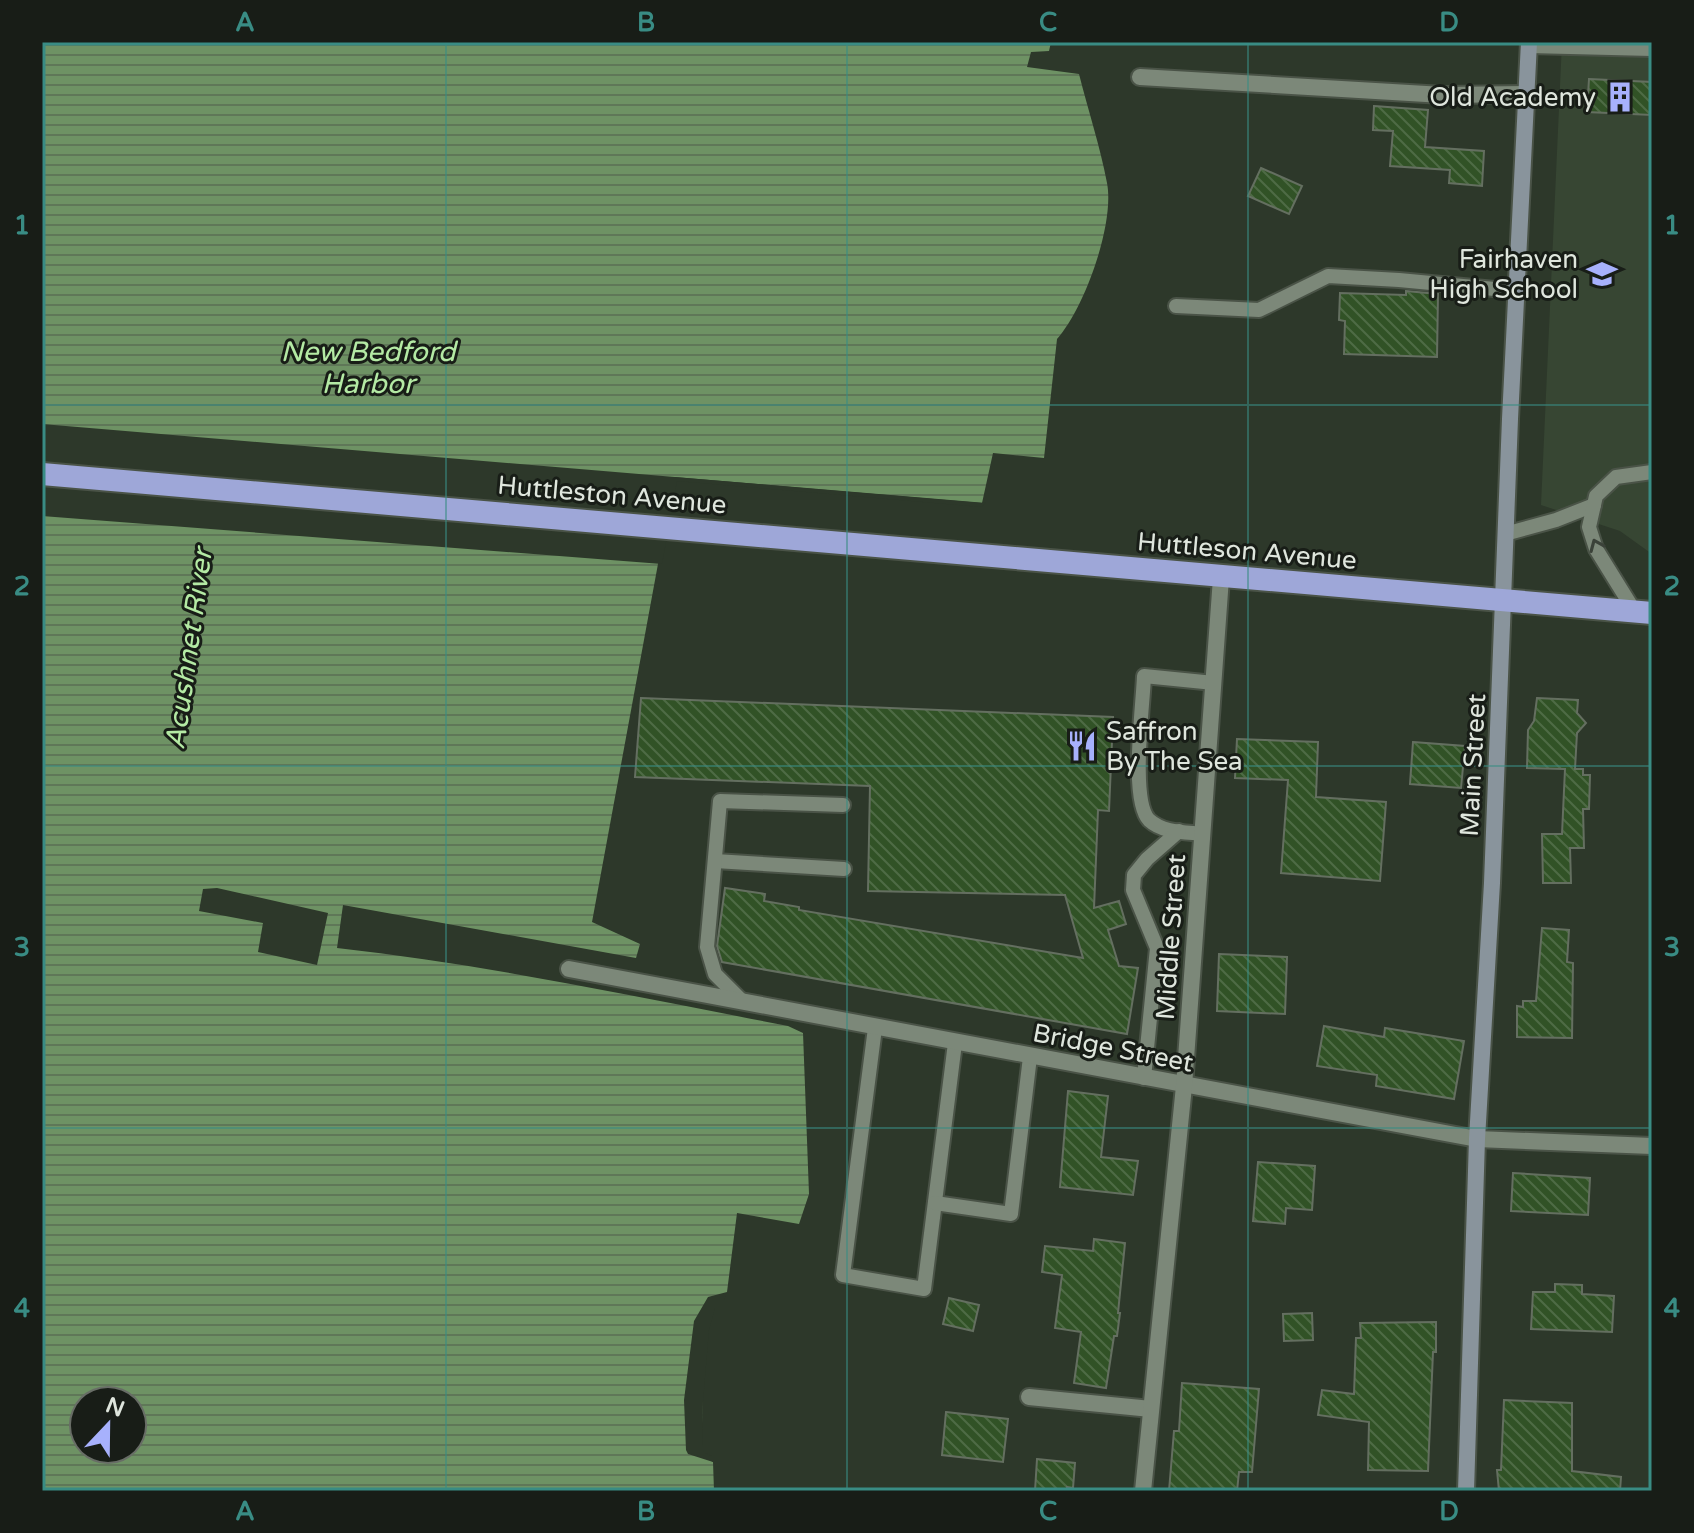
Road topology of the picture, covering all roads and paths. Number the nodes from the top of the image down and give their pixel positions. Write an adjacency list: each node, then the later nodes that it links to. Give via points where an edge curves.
1 (1529, 44): 2 (lane); 4 (main road, Main Street)
2 (1652, 49)
3 (1140, 77): 4 (street, via 1443,95)
4 (1527, 94): 5 (main road, Main Street)
5 (1516, 291): 6 (lane, via 1328,276 1259,310); 10 (main road, Main Street)
6 (1176, 306)
7 (1652, 472): 9 (lane, via 1616,477)
8 (42, 474): 11 (highway, Huttleston Avenue)
9 (1594, 505): 10 (lane); 14 (lane, one-way to 9, via 1596,549 1589,527)
10 (1505, 534): 13 (main road, Main Street)
11 (986, 554): 12 (highway, Huttleson Avenue)
12 (1221, 578): 13 (highway, Huttleson Avenue); 15 (street, Middle Street)
13 (1503, 601): 14 (highway); 28 (main road, Main Street)
14 (1644, 613)
15 (1214, 683): 17 (lane, via 1144,676 1138,794 1148,819 1165,830); 18 (street, Middle Street)
16 (843, 805): 19 (lane, via 720,801)
17 (1179, 831): 18 (lane); 26 (lane, via 1134,875 1133,890 1157,948)
18 (1203, 834): 27 (street, Middle Street)
19 (715, 861): 20 (lane); 22 (lane, via 707,947 715,974)
20 (844, 869)
21 (569, 969): 22 (street, Bridge Street)
22 (743, 1003): 23 (street, Bridge Street)
23 (875, 1028): 24 (street, Bridge Street); 30 (lane, via 843,1275 924,1289)
24 (955, 1043): 25 (street, Bridge Street); 30 (lane)
25 (1030, 1057): 26 (street, Bridge Street); 30 (lane, via 1011,1214)
26 (1144, 1078): 27 (street, Bridge Street)
27 (1184, 1086): 28 (street, Bridge Street); 32 (street, Middle Street)
28 (1477, 1139): 29 (street, Bridge Street); 34 (main road, Main Street)
29 (1652, 1146)
30 (935, 1203)
31 (1029, 1397): 32 (street)
32 (1151, 1409): 33 (street, Middle Street)
33 (1143, 1491)
34 (1466, 1491)

